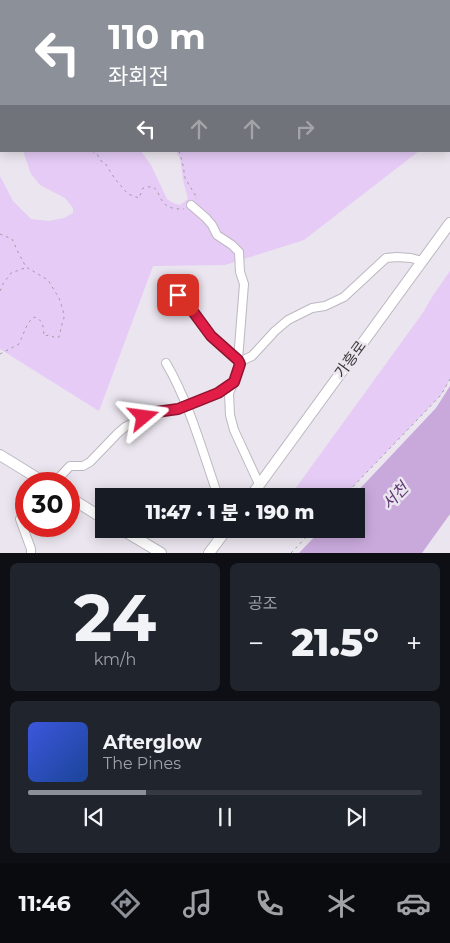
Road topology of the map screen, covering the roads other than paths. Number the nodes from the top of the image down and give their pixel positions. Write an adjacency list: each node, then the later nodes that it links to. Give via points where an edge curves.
1 (191, 205): 5 (street, via 206,218 217,235 238,252 244,284)
2 (450, 223): 3 (main road, 가흥로)
3 (422, 261): 5 (street, via 386,258 344,297 288,320 252,356); 12 (main road, 가흥로)
4 (164, 287): 5 (street, via 186,302 211,336)
5 (239, 361): 7 (street)
6 (166, 364): 8 (street)
7 (234, 382): 8 (street, via 218,393); 12 (street, via 229,393 230,415)
8 (186, 406): 11 (street, via 156,412 126,427 90,462 83,466 70,466); 13 (street)
9 (0, 455): 10 (main road)
10 (28, 472)
11 (64, 472)
12 (260, 484): 14 (main road, 가흥로)
13 (215, 488)
14 (257, 488)
15 (80, 504): 16 (main road)
16 (95, 513)
17 (27, 537): 20 (street)
18 (136, 538): 21 (main road)
19 (220, 538): 22 (main road)
20 (31, 553)
21 (161, 553)
22 (209, 553)

